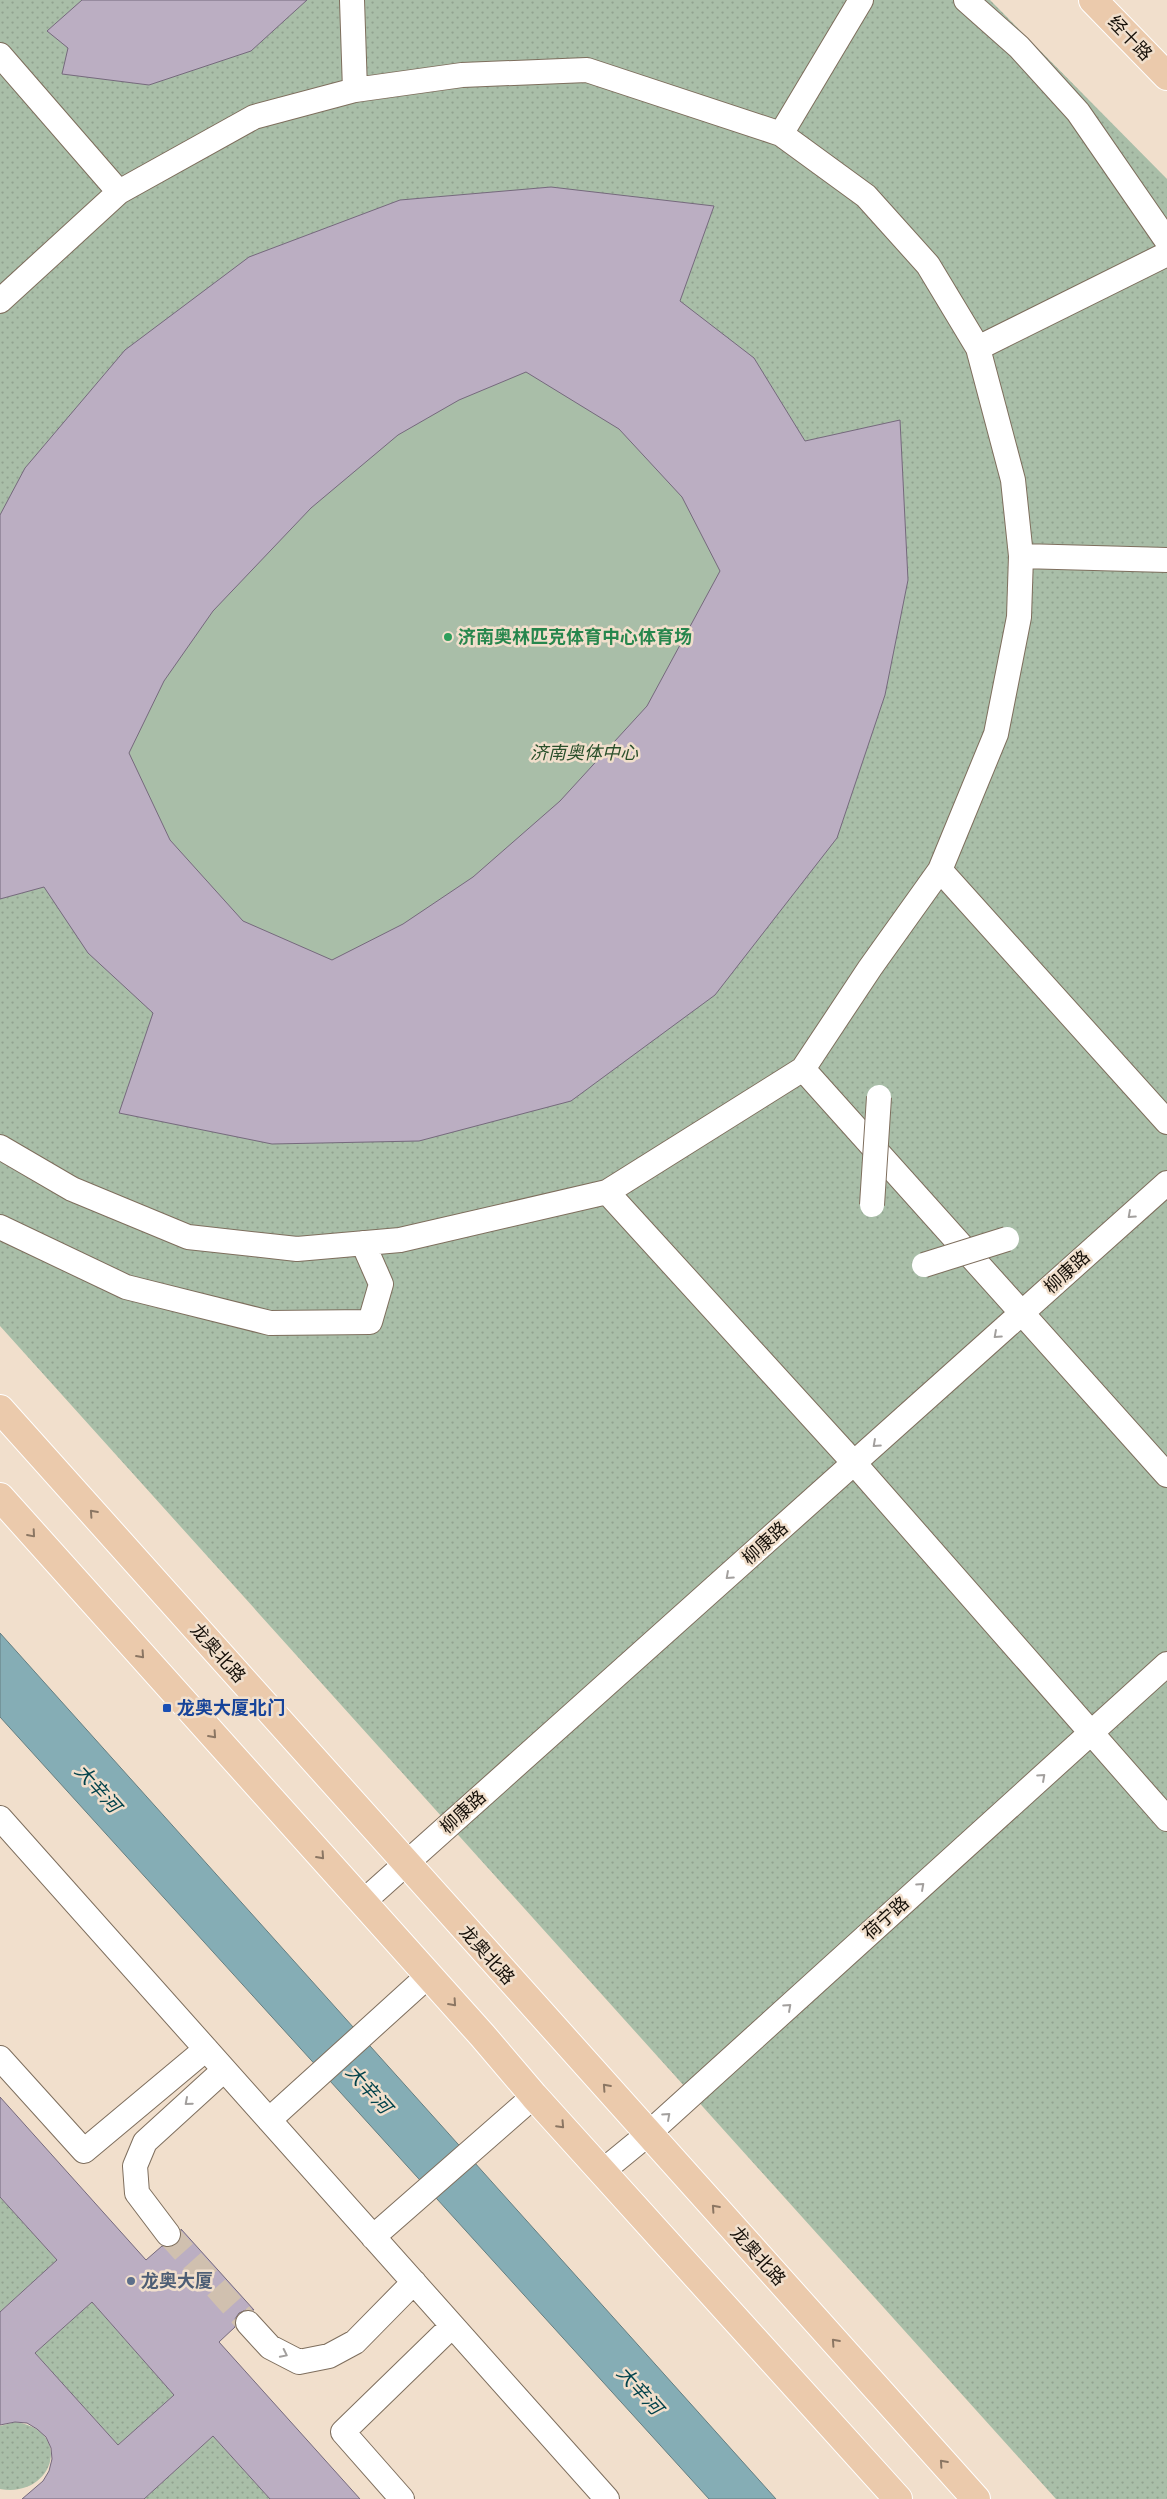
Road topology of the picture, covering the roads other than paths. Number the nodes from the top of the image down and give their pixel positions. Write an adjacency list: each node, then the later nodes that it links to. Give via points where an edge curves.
1 (352, 0): 7 (street)
2 (861, 0): 8 (street)
3 (966, 0): 10 (street, via 1019,47 1078,112)
4 (1093, 0): 6 (main road, 经十路)
5 (0, 56): 9 (street)
6 (1167, 76)
7 (355, 90): 8 (street, via 462,75 587,70); 9 (street, via 254,117)
8 (781, 134): 13 (street, via 866,196 928,265)
9 (119, 192): 12 (street)
10 (1167, 241)
11 (1167, 254): 13 (street)
12 (0, 301)
13 (978, 348): 14 (street, via 1014,480)
14 (1021, 556): 15 (street); 16 (street, via 1019,617 996,734)
15 (1167, 560)
16 (940, 870): 17 (street); 19 (street)
17 (803, 1069): 22 (street); 28 (street)
18 (879, 1097): 23 (street, bridge)
19 (1167, 1122)
20 (0, 1147): 26 (street, via 72,1189 188,1237 297,1249)
21 (1167, 1183): 28 (street, 柳康路, one-way to 28)
22 (607, 1192): 26 (street, via 400,1240); 30 (street)
23 (872, 1209)
24 (0, 1227): 26 (street, via 126,1287 270,1323 370,1322 381,1284)
25 (1007, 1239): 27 (street, bridge)
26 (363, 1243)
27 (922, 1265)
28 (1022, 1312): 30 (street, 柳康路, one-way to 30); 31 (street)
29 (0, 1409): 37 (main road, 龙奥北路, one-way to 29)
30 (855, 1464): 34 (street); 37 (street, 柳康路, one-way to 37)
31 (1167, 1475)
32 (0, 1498): 38 (main road, one-way to 38)
33 (1167, 1664): 34 (street, 荷宁路)
34 (1091, 1733): 36 (street); 45 (street, 荷宁路, one-way to 34)
35 (0, 1818): 40 (street)
36 (1167, 1818)
37 (406, 1864): 38 (street, 柳康路); 45 (main road, 龙奥北路, one-way to 37)
38 (362, 1902): 39 (main road)
39 (428, 1976): 43 (main road, one-way to 43); 44 (street)
40 (206, 2049): 41 (street, via 84,2151); 42 (street)
41 (0, 2058)
42 (224, 2070): 44 (street); 47 (street, one-way to 47, via 145,2142 134,2166 137,2193)
43 (534, 2096): 46 (main road, one-way to 46); 48 (street)
44 (268, 2120): 48 (street)
45 (648, 2134): 46 (street, 荷宁路); 55 (main road, 龙奥北路, one-way to 45)
46 (604, 2170): 54 (main road)
47 (168, 2234)
48 (373, 2236): 49 (street)
49 (414, 2282): 50 (street, one-way to 49, via 270,2348 299,2362 329,2356 355,2342); 51 (street)
50 (248, 2323)
51 (452, 2326): 52 (street, via 343,2432); 53 (street)
52 (402, 2499)
53 (607, 2499)
54 (898, 2499)
55 (976, 2499)

